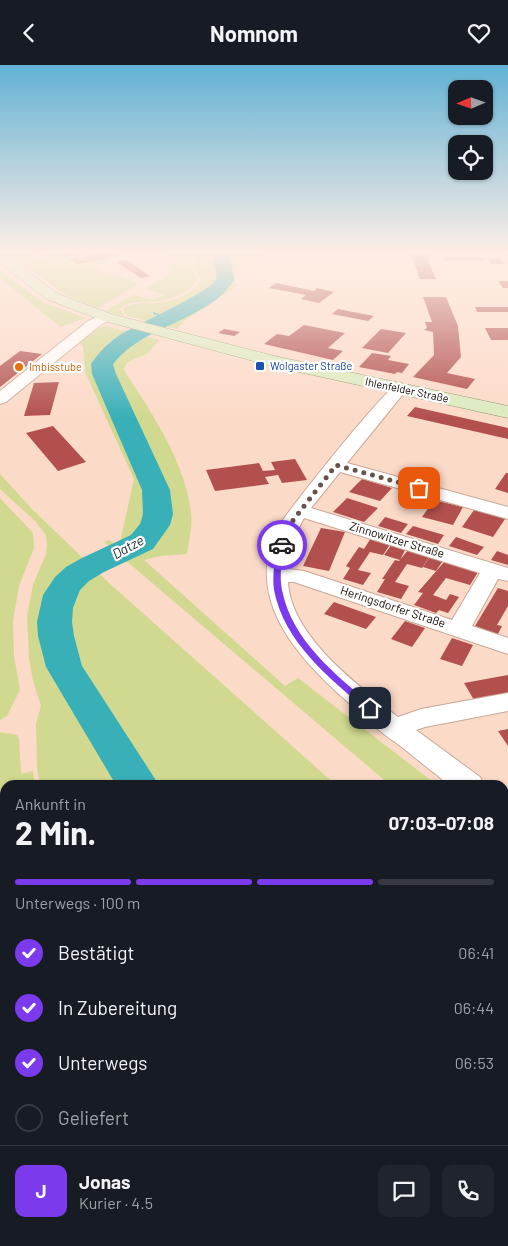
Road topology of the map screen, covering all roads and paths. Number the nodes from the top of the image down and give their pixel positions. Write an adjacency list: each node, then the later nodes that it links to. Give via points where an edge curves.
1 (79, 308): 2 (main road, Ihlenfelder Straße)
2 (106, 317): 3 (main road, Ihlenfelder Straße, via 272,361); 4 (street)
3 (400, 388): 5 (main road, Ihlenfelder Straße); 6 (street)
4 (0, 399)
5 (508, 412)
6 (336, 465): 7 (street); 8 (street)
7 (300, 511): 9 (street, Zinnowitzer Straße); 10 (street, via 284,537)
8 (508, 513)
9 (501, 572): 11 (street, Zinnowitzer Straße)
10 (277, 575): 11 (street, Heringsdorfer Straße, via 296,576); 14 (street, via 282,604 309,652)
11 (459, 628): 12 (street, Heringsdorfer Straße)
12 (508, 646)
13 (508, 703): 14 (street, via 421,718)
14 (397, 731): 15 (street)
15 (463, 780)

